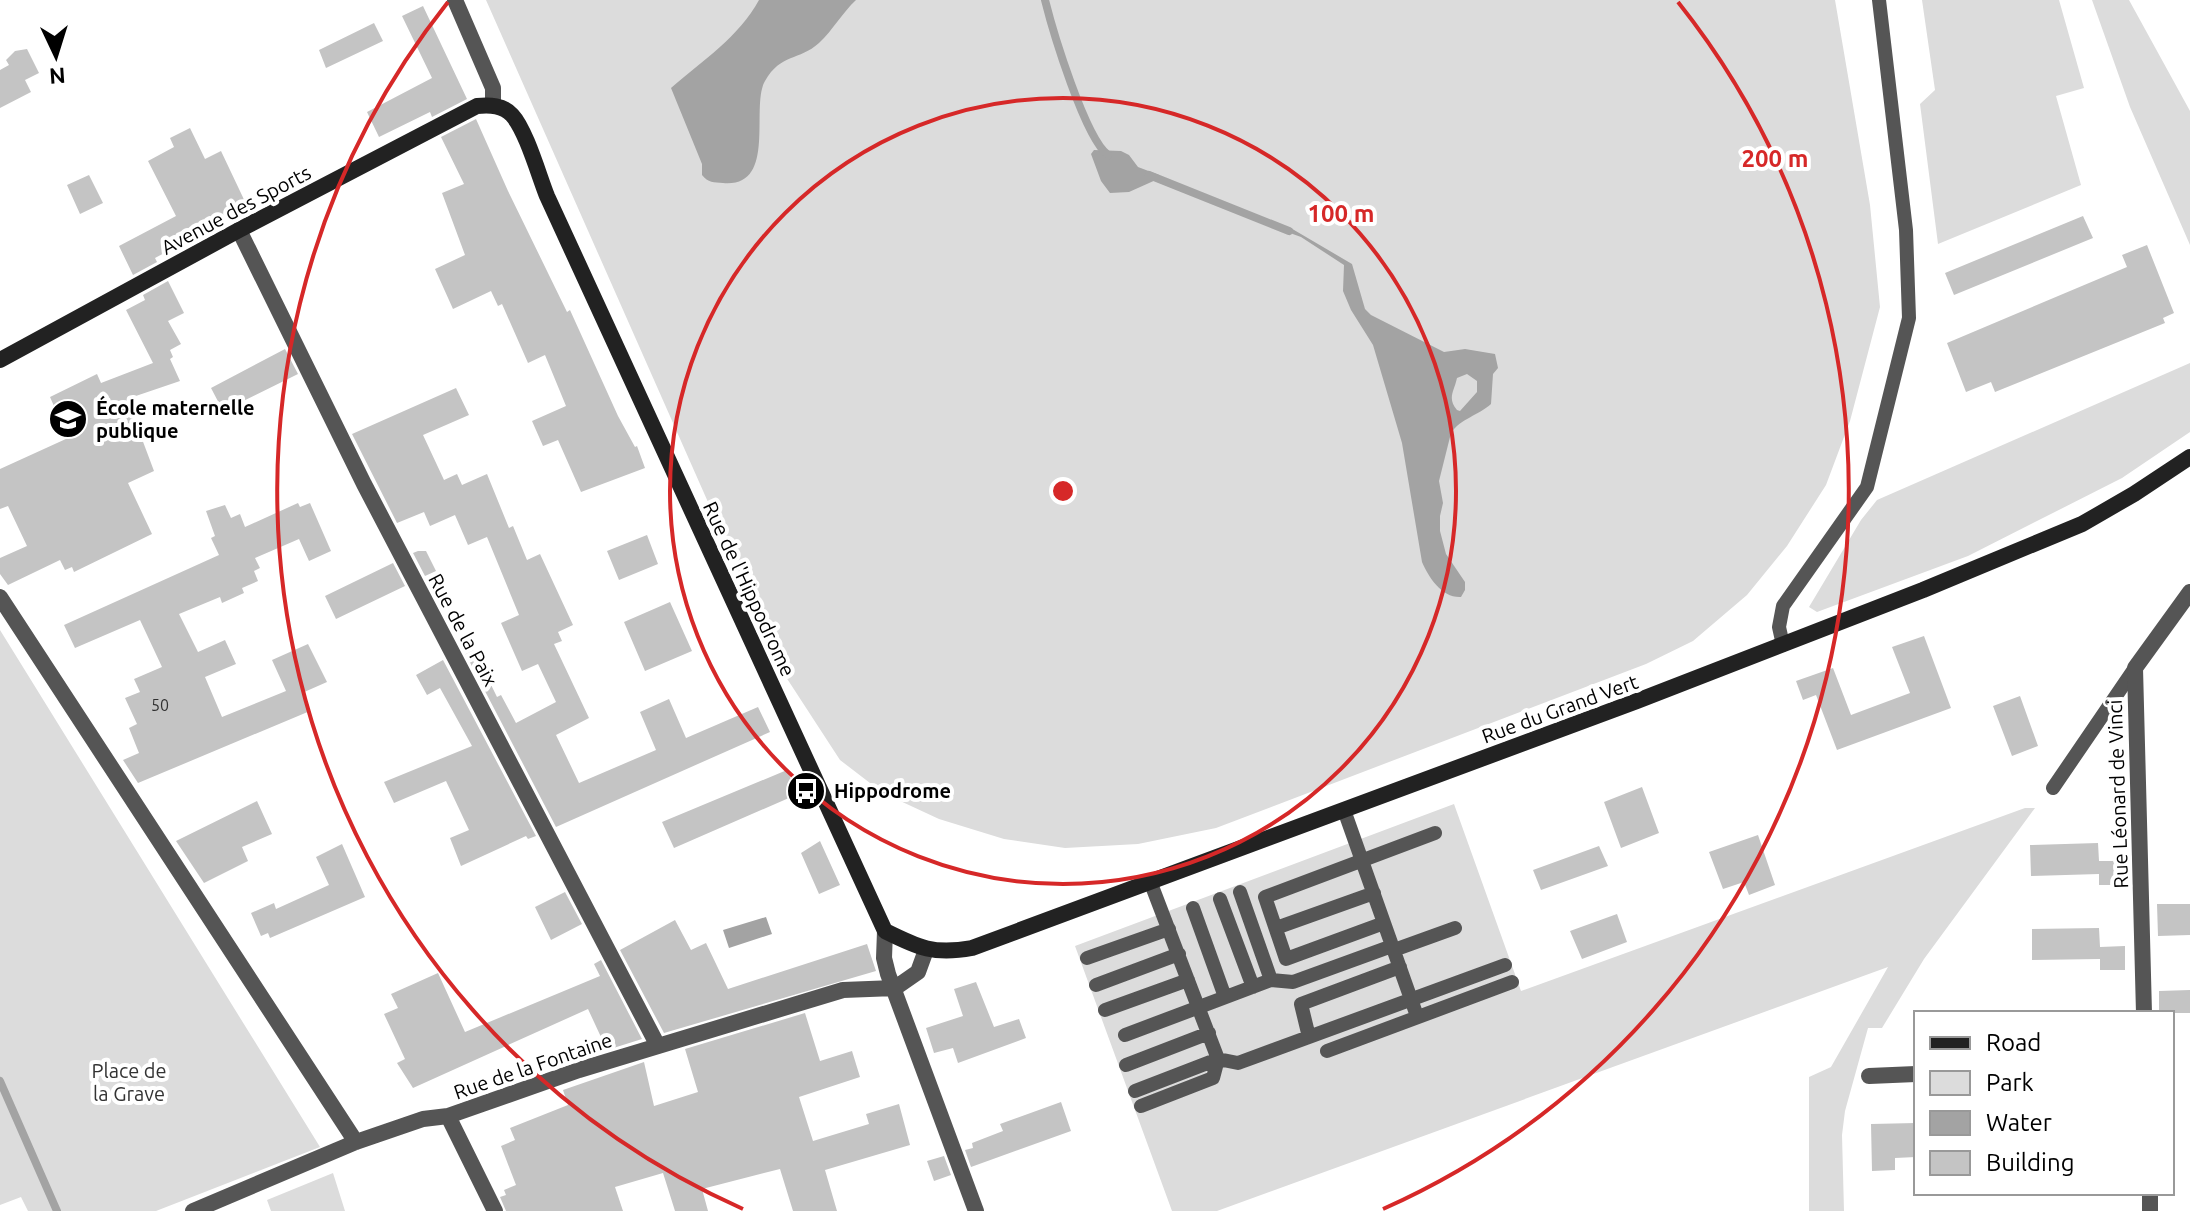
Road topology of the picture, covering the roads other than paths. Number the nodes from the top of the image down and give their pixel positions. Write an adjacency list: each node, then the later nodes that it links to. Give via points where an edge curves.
1 (455, 0): 3 (street, via 493,88)
2 (1879, 0): 9 (lane, via 1906,230 1909,318 1867,487 1783,606)
3 (493, 104): 4 (main road, Avenue des Sports, via 477,106); 24 (main road, Rue de l'Hippodrome, via 511,113 520,127)
4 (239, 230): 5 (main road, Avenue des Sports); 48 (street, Rue de la Paix, via 371,498)
5 (0, 360)
6 (2190, 457): 9 (main road, Rue du Grand Vert, via 2082,524)
7 (2190, 592): 10 (street)
8 (0, 597): 56 (street)
9 (1783, 645): 12 (main road, Rue du Grand Vert)
10 (2135, 668): 11 (lane); 43 (street, Rue Léonard de Vinci)
11 (2053, 788)
12 (1344, 810): 14 (lane); 15 (main road, Rue du Grand Vert)
13 (1435, 833): 14 (lane)
14 (1362, 860): 17 (lane); 21 (lane, via 1265,897)
15 (1150, 881): 23 (lane); 26 (main road, Rue du Grand Vert, via 972,948)
16 (1240, 892): 32 (lane)
17 (1374, 893): 20 (lane); 21 (lane)
18 (1220, 899): 36 (lane)
19 (1193, 908): 38 (lane)
20 (1384, 923): 21 (lane, via 1286,959); 25 (lane)
21 (1276, 928)
22 (1455, 928): 25 (lane)
23 (1169, 929): 27 (lane); 28 (lane)
24 (885, 931): 26 (main road, Rue du Grand Vert); 37 (street, Rue de l'Hippodrome, via 884,958)
25 (1393, 948): 30 (lane); 33 (lane)
26 (926, 950): 37 (street, via 918,972)
27 (1179, 954): 31 (lane); 35 (lane)
28 (1087, 958)
29 (1505, 965): 39 (lane)
30 (1400, 967): 39 (lane); 40 (lane)
31 (1188, 980): 41 (lane); 42 (lane)
32 (1271, 980): 33 (lane); 36 (lane)
33 (1293, 982): 40 (lane)
34 (1512, 982): 44 (lane)
35 (1096, 985)
36 (1253, 987): 38 (lane)
37 (895, 988): 48 (street, Rue de la Fontaine, via 843,990); 59 (street, Rue de l'Hippodrome)
38 (1225, 997): 41 (lane)
39 (1411, 999): 44 (lane); 47 (lane)
40 (1301, 1004): 47 (lane)
41 (1198, 1006): 45 (lane); 46 (lane)
42 (1105, 1010)
43 (2144, 1011)
44 (1417, 1016): 49 (lane)
45 (1209, 1033): 50 (lane); 51 (lane)
46 (1125, 1035)
47 (1309, 1037): 50 (lane, via 1238,1063)
48 (658, 1046): 55 (street, Rue de la Fontaine)
49 (1327, 1051)
50 (1218, 1059): 54 (lane, via 1213,1078)
51 (1126, 1065)
52 (1914, 1074): 53 (street)
53 (1869, 1076)
54 (1138, 1098)
55 (448, 1116): 56 (street, Rue de la Fontaine); 58 (street)
56 (356, 1142): 57 (street, Rue de la Fontaine)
57 (193, 1211)
58 (495, 1211)
59 (976, 1211)

